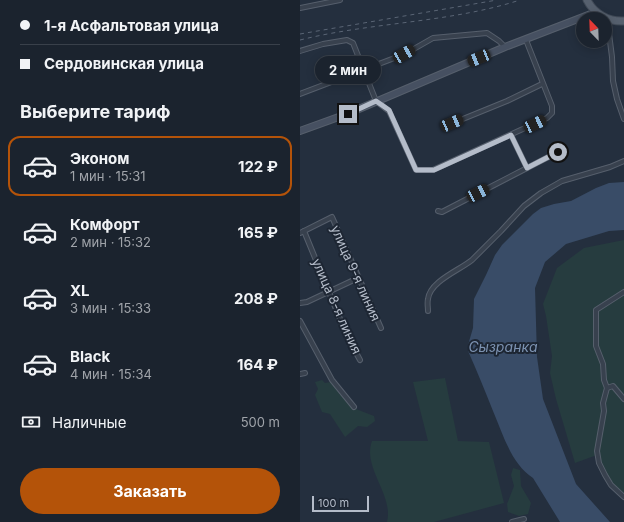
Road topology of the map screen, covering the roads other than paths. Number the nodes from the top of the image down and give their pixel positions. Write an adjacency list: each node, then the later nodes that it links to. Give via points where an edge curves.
1 (340, 0): 3 (street)
2 (587, 0): 4 (main road)
3 (300, 8)
4 (596, 12)
5 (612, 19): 7 (main road)
6 (576, 20): 8 (street)
7 (624, 21)
8 (526, 40): 9 (street); 13 (street)
9 (505, 47): 12 (street, via 487,33 433,38 404,54); 15 (street)
10 (611, 48): 16 (street, via 613,81)
11 (300, 51): 12 (street, via 347,40 353,43)
12 (364, 70): 14 (street); 15 (street)
13 (542, 84): 17 (street); 19 (street, via 552,106 552,113 547,118)
14 (300, 94)
15 (376, 101): 18 (street); 19 (street, via 389,110 416,170 434,170)
16 (624, 119)
17 (452, 123)
18 (300, 131)
19 (511, 135): 22 (street)
20 (558, 152): 22 (street)
21 (624, 161): 29 (street, via 562,181 532,199 472,260 454,270 435,286 428,297)
22 (527, 168): 23 (street)
23 (438, 212)
24 (302, 232): 25 (street, улица 9-я линия, via 332,217); 26 (street, улица 8-я линия)
25 (358, 278): 26 (street); 31 (street, улица 9-я линия)
26 (329, 291): 28 (street); 32 (street, улица 8-я линия, via 347,336)
27 (624, 292): 33 (street, via 596,310 596,346 603,364)
28 (300, 303)
29 (428, 311)
30 (300, 321): 35 (street, via 332,380)
31 (381, 328)
32 (360, 360)
33 (607, 388): 34 (street, via 613,386); 36 (street, via 597,455 611,485)
34 (624, 399)
35 (354, 407)
36 (624, 497)
37 (524, 519): 38 (street)
38 (512, 522)

